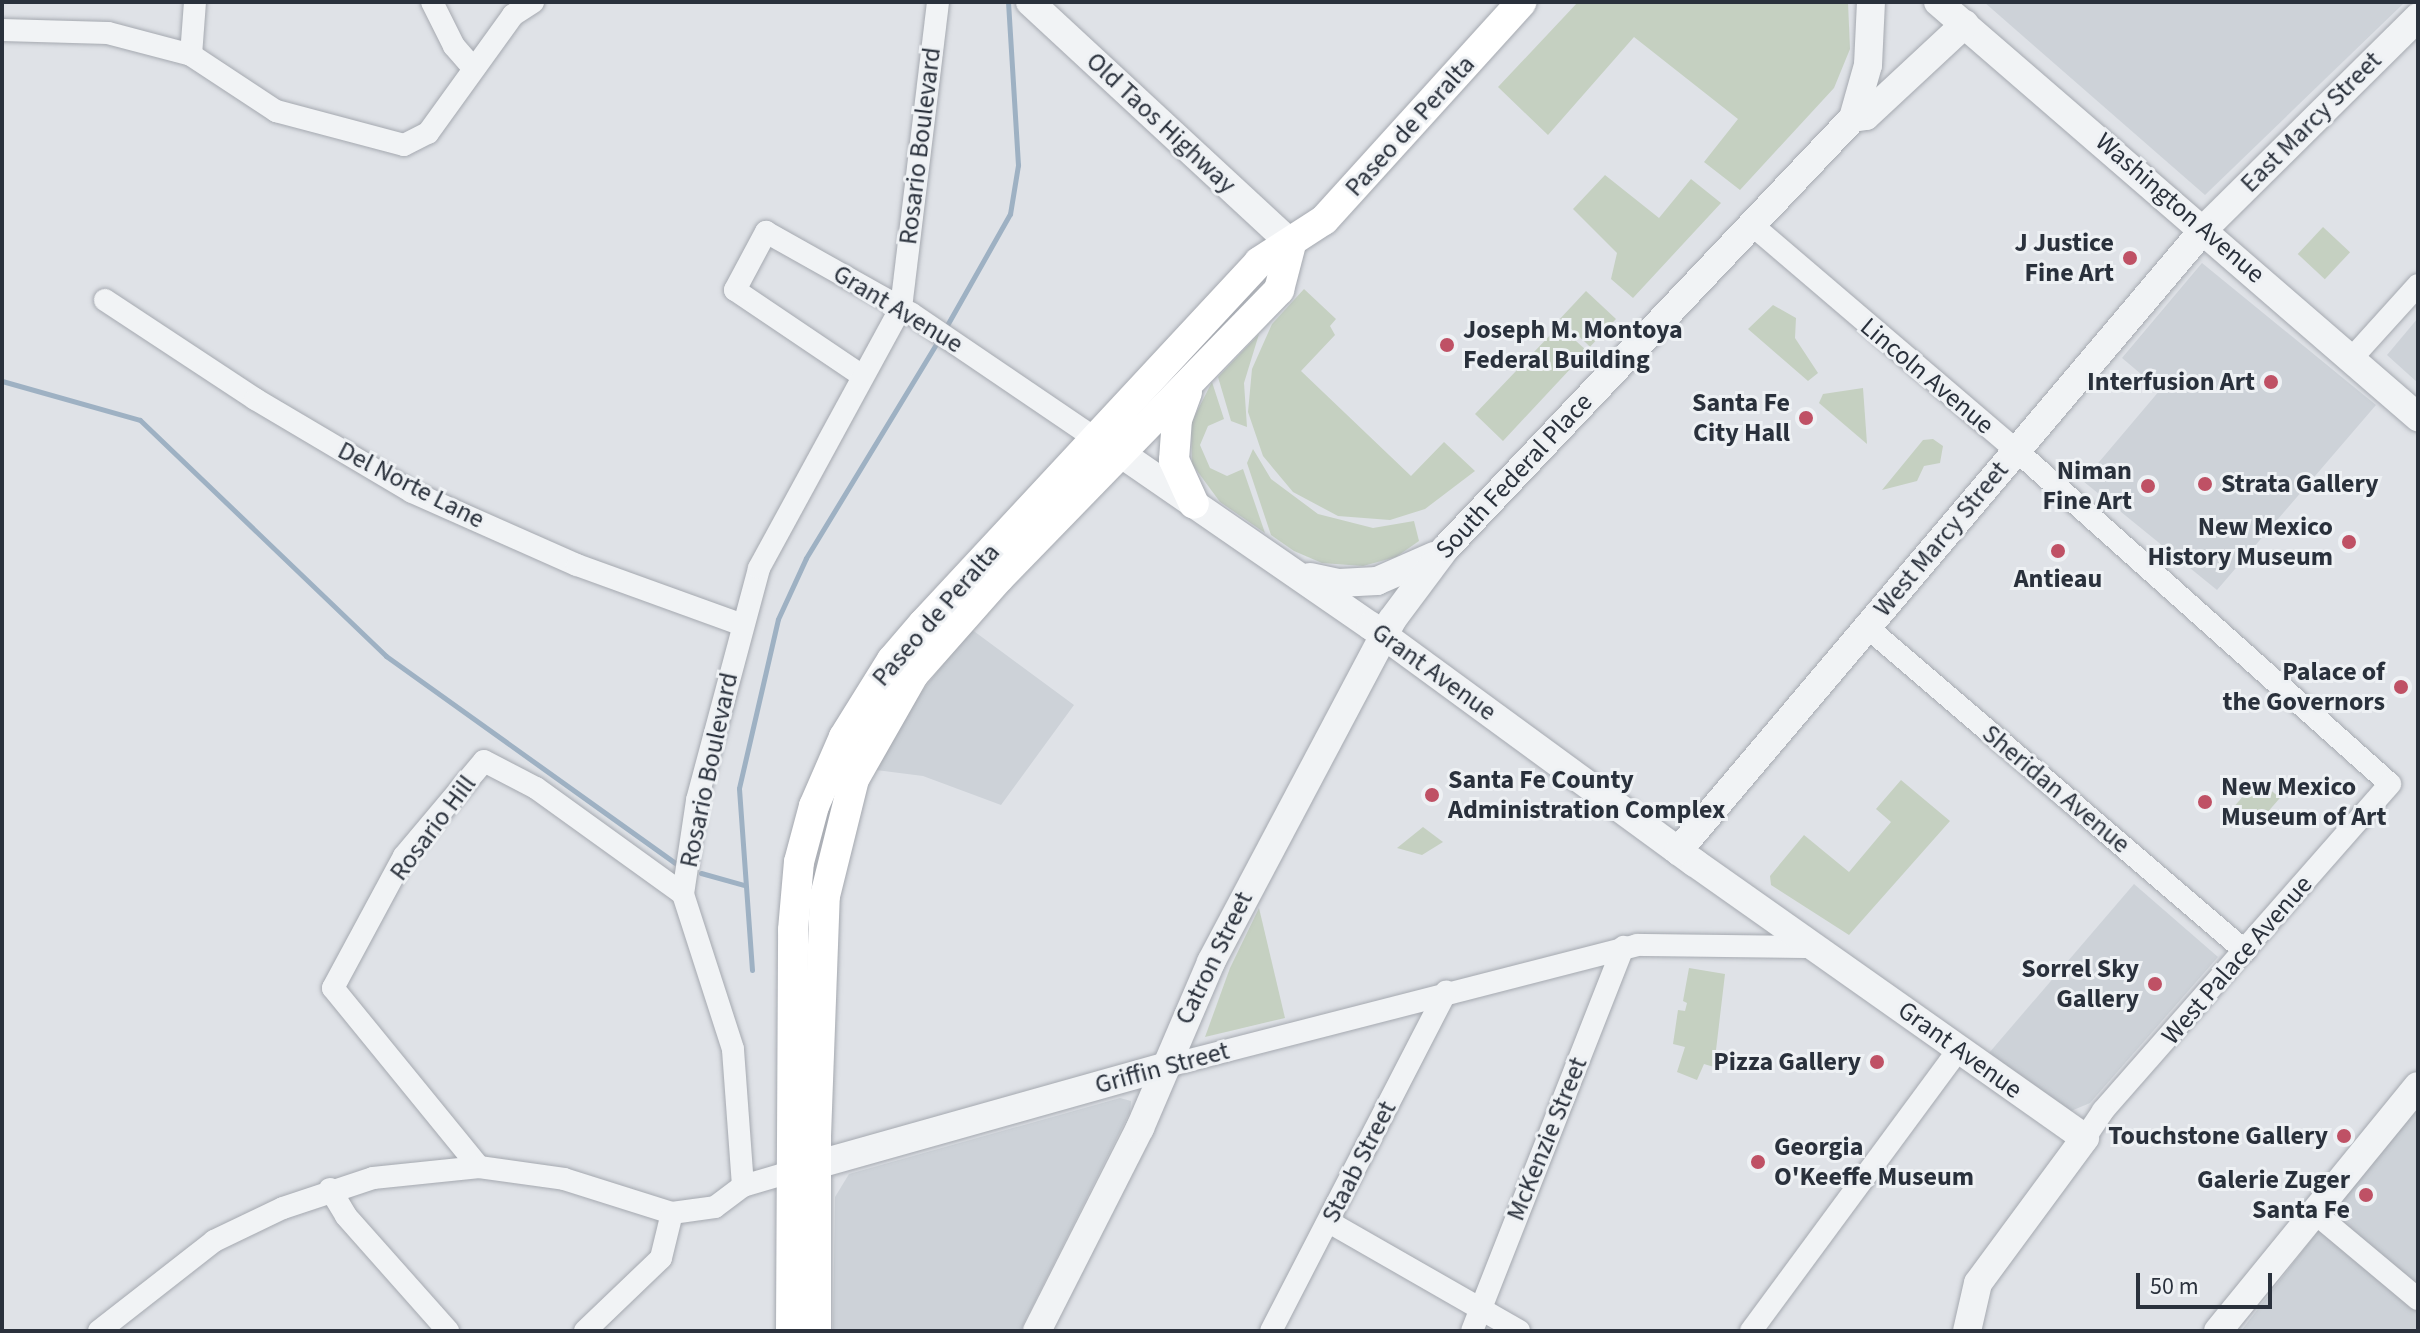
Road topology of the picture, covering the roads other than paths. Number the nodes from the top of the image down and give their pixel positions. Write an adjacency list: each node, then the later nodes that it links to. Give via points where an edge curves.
1 (195, 2): 12 (street)
2 (432, 2): 13 (street, via 454,46)
3 (533, 2): 13 (street, via 513,15)
4 (938, 2): 20 (street, Rosario Boulevard)
5 (1030, 2): 17 (street, Old Taos Highway)
6 (1522, 2): 17 (main road, Paseo de Peralta, via 1324,220)
7 (1871, 2): 14 (street, via 1868,65)
8 (1938, 2): 10 (street, Washington Avenue)
9 (2418, 17): 16 (street, East Marcy Street)
10 (1965, 24): 14 (street, via 1866,116); 16 (street, Washington Avenue)
11 (2, 30): 12 (street, via 108,33)
12 (191, 55): 13 (street, via 276,111 404,145 428,133)
13 (473, 68)
14 (1853, 118): 15 (street, South Federal Place)
15 (1751, 224): 26 (street, Lincoln Avenue); 29 (street, South Federal Place)
16 (2205, 228): 21 (street, Washington Avenue); 26 (street, West Marcy Street)
17 (1291, 244): 23 (main road, Paseo de Peralta, via 1279,290); 25 (main road, Paseo de Peralta, via 1259,262)
18 (2418, 285): 21 (street)
19 (105, 300): 31 (street, Del Norte Lane, via 255,399 412,492 577,565)
20 (907, 311): 22 (street, Rosario Boulevard); 22 (street, Grant Avenue, via 766,232 735,290); 25 (street, Grant Avenue)
21 (2352, 358): 24 (street, Washington Avenue)
22 (861, 375): 31 (street, Rosario Boulevard, via 759,568)
23 (1194, 380): 27 (main road, Paseo de Peralta); 28 (main road, via 1180,402 1174,460)
24 (2418, 417)
25 (1095, 439): 27 (street, Grant Avenue); 48 (main road, Paseo de Peralta, via 892,660 824,777 799,862 793,930)
26 (2016, 450): 32 (street, West Marcy Street); 34 (street, Lincoln Avenue)
27 (1123, 455): 28 (street, Grant Avenue); 41 (main road, Paseo de Peralta, via 962,618 914,674 876,733 854,779 837,838 825,896)
28 (1194, 504): 30 (street, Grant Avenue)
29 (1445, 549): 30 (street, via 1377,581 1339,583); 33 (street, South Federal Place)
30 (1295, 573): 33 (street, Grant Avenue)
31 (740, 624): 37 (street, Rosario Boulevard, via 697,800)
32 (1867, 627): 35 (street, West Marcy Street); 40 (street, Sheridan Avenue)
33 (1383, 634): 35 (street, Grant Avenue); 44 (street, Catron Street, via 1243,898)
34 (2390, 784): 40 (street, West Palace Avenue)
35 (1678, 851): 39 (street, Grant Avenue)
36 (849, 885): 41 (main road, via 838,899 835,946)
37 (683, 894): 47 (street, Rosario Hill, via 536,788 484,761 404,856 333,988); 49 (street, Rosario Boulevard, via 733,1049)
38 (1623, 947): 39 (street, Griffin Street); 42 (street, Griffin Street); 55 (street, McKenzie Street)
39 (1813, 947): 43 (street, Grant Avenue)
40 (2245, 951): 46 (street, West Palace Avenue)
41 (820, 969): 48 (main road, Paseo de Peralta)
42 (1446, 992): 44 (street, Griffin Street); 53 (street, Staab Street)
43 (1959, 1049): 46 (street, Grant Avenue); 65 (street)
44 (1163, 1067): 48 (street, Griffin Street); 61 (street, Catron Street, via 1140,1128)
45 (2418, 1086): 52 (street)
46 (2085, 1138): 66 (street, via 1984,1273 1973,1293)
47 (479, 1167): 50 (street, via 373,1178); 51 (street, via 564,1179)
48 (805, 1168): 49 (street, Griffin Street); 59 (main road, Paseo de Peralta); 60 (main road, Paseo de Peralta)
49 (743, 1186): 51 (street, Griffin Street, via 715,1207)
50 (330, 1189): 56 (street, via 214,1241); 57 (street, via 346,1216)
51 (672, 1213): 58 (street, via 661,1258)
52 (2315, 1213): 54 (street); 67 (street)
53 (1329, 1222): 55 (street); 62 (street, Staab Street)
54 (2418, 1299)
55 (1480, 1309): 63 (street, McKenzie Street); 64 (street)
56 (99, 1331)
57 (448, 1331)
58 (585, 1331)
59 (791, 1331)
60 (816, 1331)
61 (1037, 1331)
62 (1271, 1331)
63 (1472, 1331)
64 (1519, 1331)
65 (1751, 1331)
66 (1967, 1331)
67 (2218, 1331)

